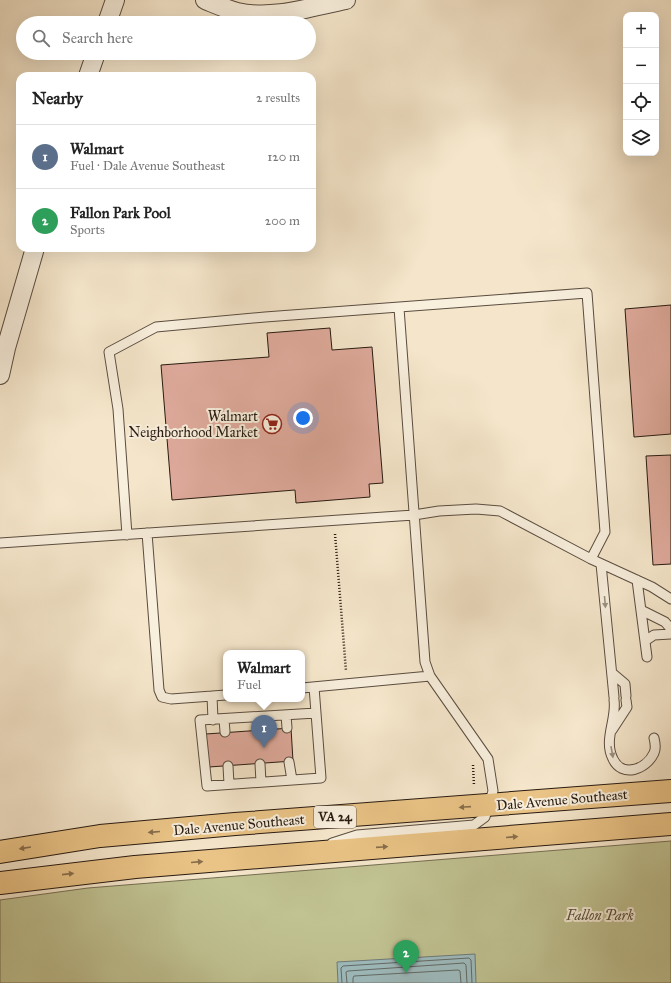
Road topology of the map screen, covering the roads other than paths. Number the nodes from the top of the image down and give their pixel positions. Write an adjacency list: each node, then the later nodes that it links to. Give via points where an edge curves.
1 (115, 0): 4 (street)
2 (205, 0): 3 (street, via 238,12 262,14 281,13)
3 (346, 0)
4 (109, 16)
5 (94, 60): 6 (street)
6 (89, 72)
7 (34, 252): 9 (street)
8 (399, 308): 10 (lane); 12 (lane, via 156,327 109,352 118,409); 14 (lane, via 587,293 605,532)
9 (0, 375)
10 (414, 514): 11 (lane); 14 (lane, via 476,509 500,511); 24 (lane, via 425,662)
11 (147, 533): 12 (lane); 28 (lane, via 159,690 162,697 171,699)
12 (127, 535): 13 (lane)
13 (0, 543)
14 (591, 559): 15 (lane)
15 (601, 564): 16 (lane); 23 (lane, one-way to 23)
16 (637, 580): 17 (lane); 18 (lane)
17 (671, 599)
18 (641, 610): 19 (lane, via 665,622); 21 (lane)
19 (671, 629)
20 (671, 634): 21 (lane, via 654,635)
21 (645, 640): 22 (lane)
22 (647, 657)
23 (612, 673): 37 (lane, via 614,698); 37 (lane, via 625,684 627,707)
24 (430, 676): 25 (lane); 46 (lane, via 488,759 492,791)
25 (314, 686): 26 (lane); 29 (lane)
26 (305, 688)
27 (223, 694): 28 (lane)
28 (212, 696): 33 (lane)
29 (316, 713): 30 (lane); 42 (lane, via 321,778)
30 (286, 715): 31 (lane); 34 (lane)
31 (257, 717): 32 (lane); 35 (lane)
32 (224, 719): 33 (lane); 36 (lane)
33 (213, 720): 44 (lane, via 200,720 207,786)
34 (287, 728)
35 (258, 730)
36 (225, 732)
37 (610, 734): 38 (lane, one-way to 38, via 613,760 620,767 633,770 647,765 655,752)
38 (654, 738)
39 (289, 762): 42 (lane)
40 (260, 764): 43 (lane)
41 (228, 766): 44 (lane)
42 (292, 780): 43 (lane)
43 (262, 782): 44 (lane)
44 (229, 784)
45 (671, 791): 46 (main road, Dale Avenue Southeast / VA 24)
46 (489, 806): 48 (main road, Dale Avenue Southeast / VA 24, one-way to 48, via 100,836); 49 (lane, via 485,817 474,825 357,835)
47 (671, 824): 49 (main road, one-way to 47)
48 (0, 852)
49 (293, 854): 50 (main road, one-way to 49)
50 (0, 880)

